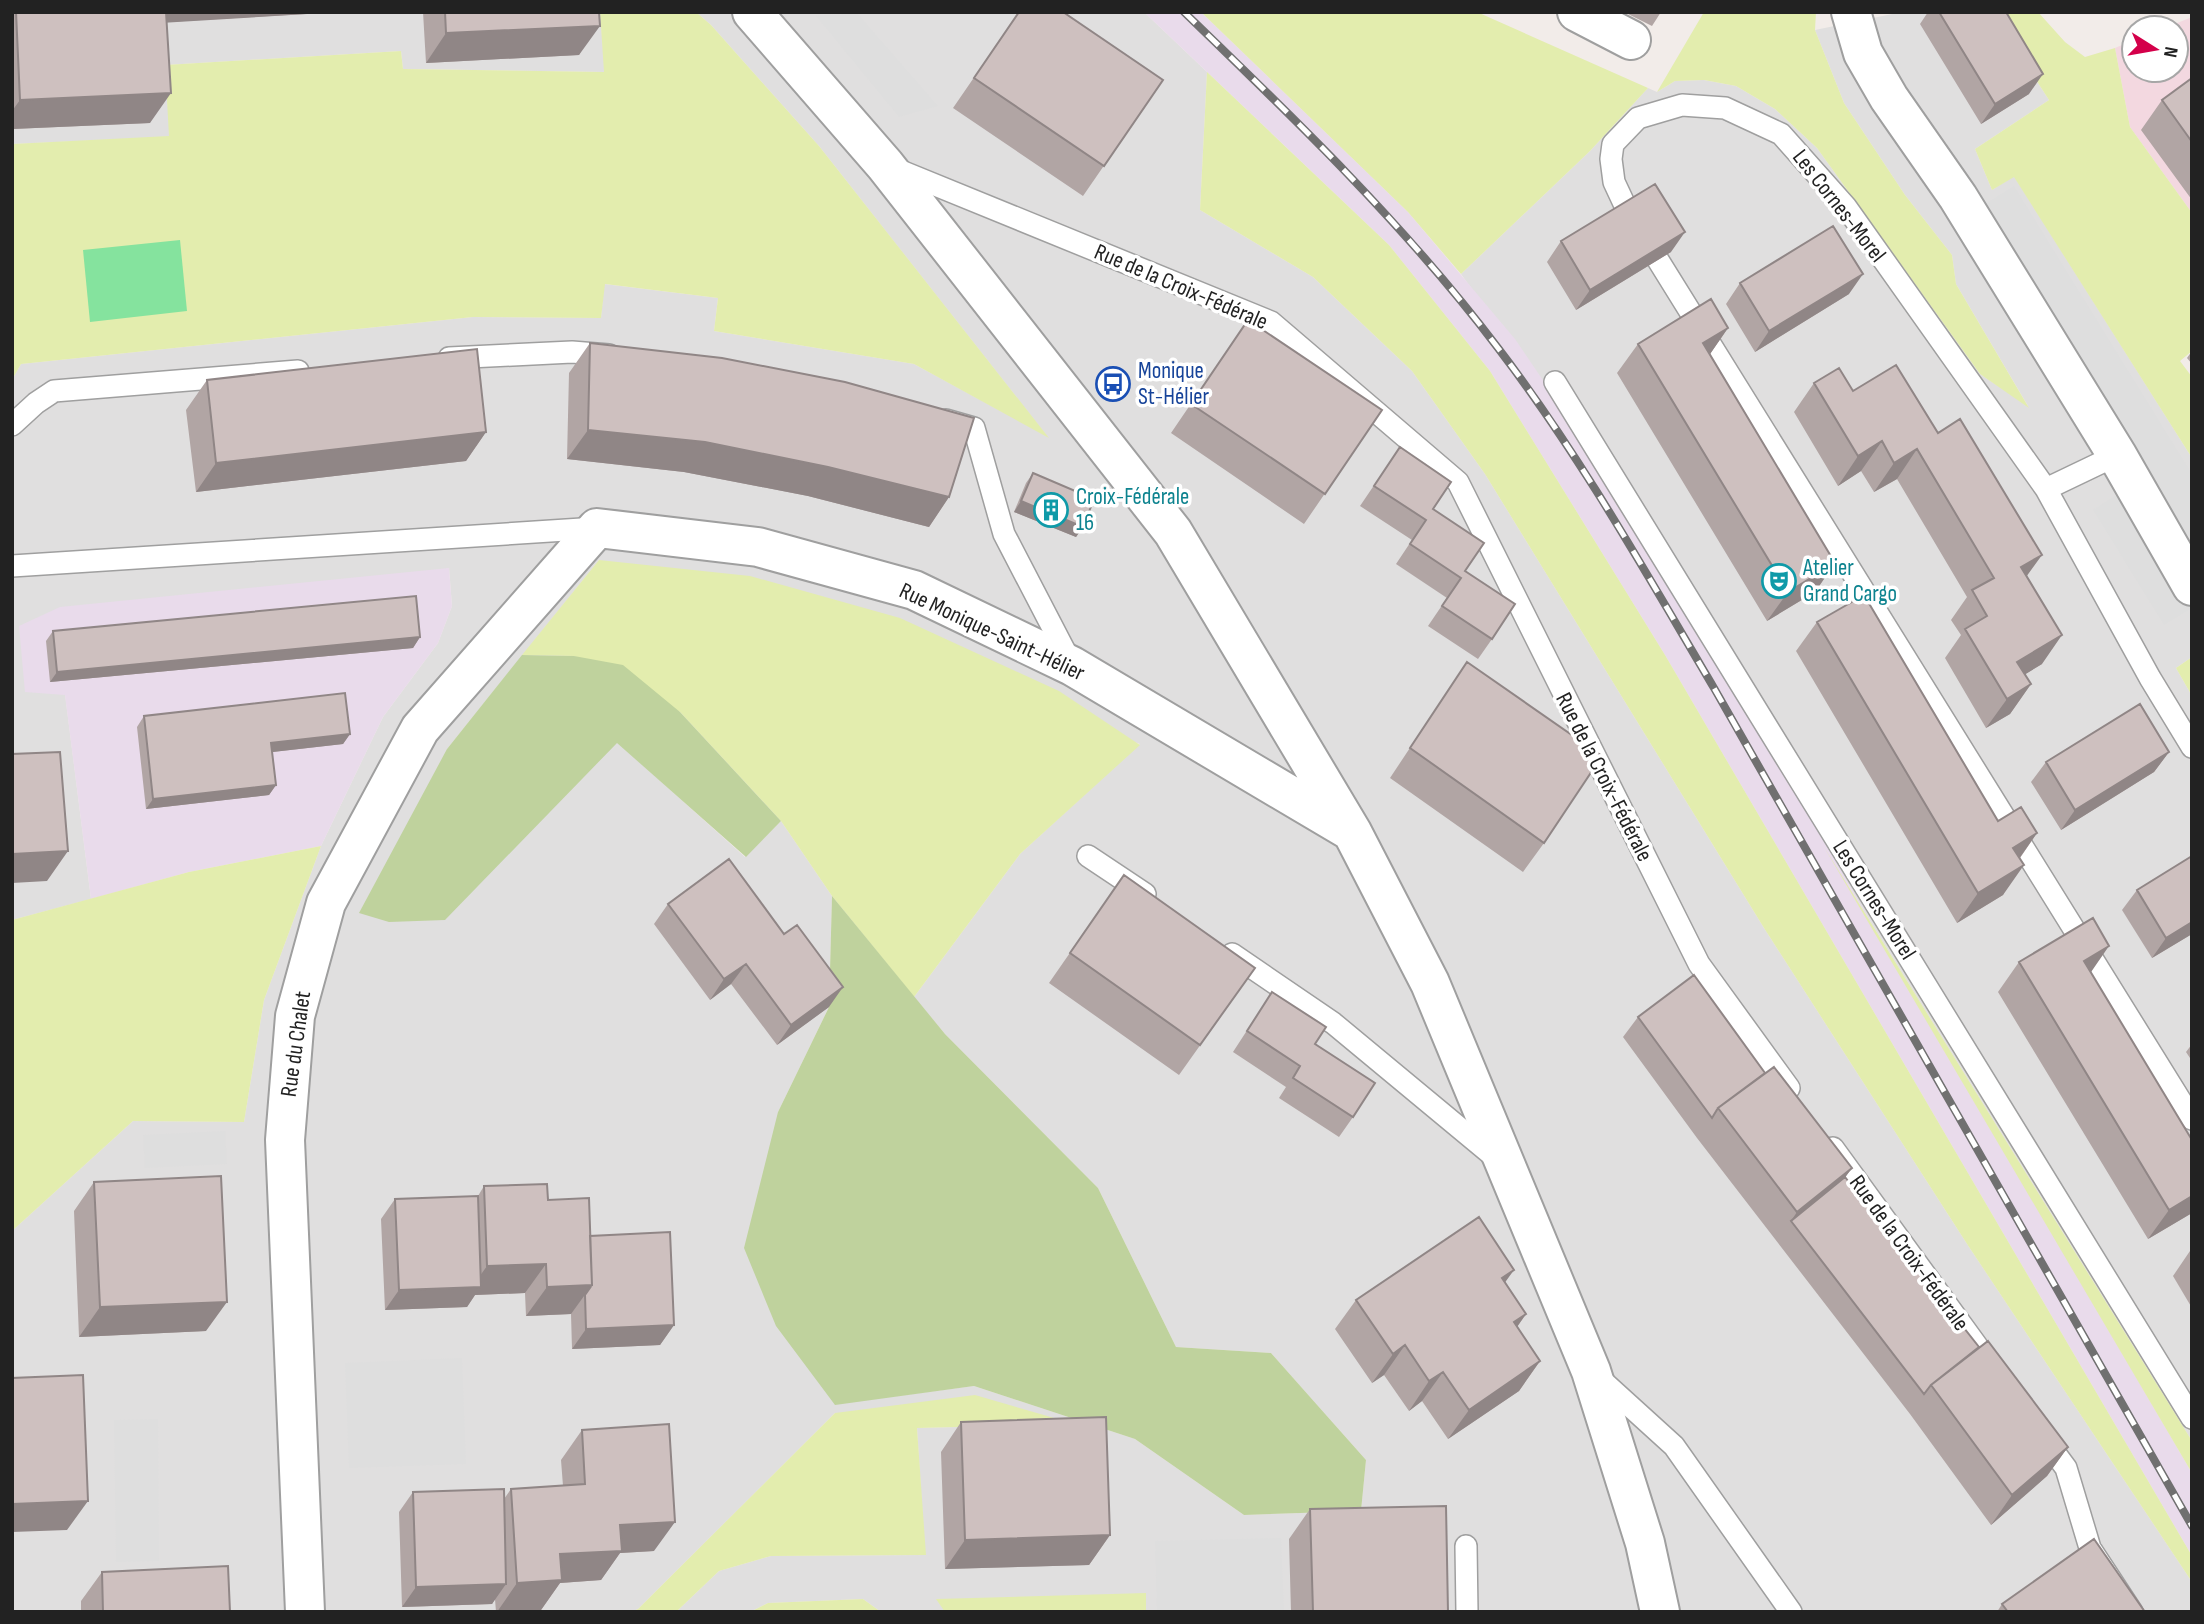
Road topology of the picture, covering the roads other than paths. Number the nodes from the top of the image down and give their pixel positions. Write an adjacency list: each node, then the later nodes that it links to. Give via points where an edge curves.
1 (752, 12): 5 (street, Rue de la Croix-Fédérale)
2 (1577, 12): 4 (street)
3 (1851, 12): 14 (street, via 1863,53 1889,98 1958,197)
4 (1631, 40)
5 (885, 165): 21 (street, Rue de la Croix-Fédérale, via 1172,532); 25 (lane, Rue de la Croix-Fédérale, via 1271,322 1458,482 1699,964)
6 (1628, 212): 15 (lane, Les Cornes-Morel, via 1614,182 1611,159 1613,144 1638,118 1682,104 1725,108 1781,134 1846,207)
7 (1658, 260): 26 (lane)
8 (625, 357): 9 (lane, via 572,352)
9 (433, 359)
10 (325, 368): 13 (lane, via 54,391)
11 (1555, 382): 31 (lane, Les Cornes-Morel)
12 (922, 414): 19 (lane, via 974,428 1004,534)
13 (12, 425)
14 (2118, 455): 15 (lane); 18 (street)
15 (2046, 489): 20 (lane, Les Cornes-Morel)
16 (597, 528): 17 (lane); 19 (street, Rue Monique-Saint-Hélier, via 758,547 914,590); 34 (street, Rue du Chalet, via 421,729 326,903 295,1016 285,1140)
17 (12, 566)
18 (2192, 586)
19 (1072, 666): 21 (street, Rue Monique-Saint-Hélier)
20 (2192, 747)
21 (1352, 832): 28 (street, Rue de la Croix-Fédérale, via 1430,983)
22 (1088, 856): 23 (lane)
23 (1160, 905)
24 (1218, 945): 28 (lane, via 1333,1023)
25 (1805, 1110)
26 (2192, 1118)
27 (1821, 1132): 29 (lane, Rue de la Croix-Fédérale)
28 (1509, 1169): 30 (street, Rue de la Croix-Fédérale)
29 (1992, 1367)
30 (1591, 1371): 36 (street, Rue de la Croix-Fédérale, via 1645,1543); 37 (lane, Rue de la Croix-Fédérale, via 1674,1447)
31 (2192, 1418)
32 (2033, 1423): 38 (lane, via 2066,1468 2090,1548)
33 (1466, 1546): 35 (lane)
34 (305, 1612)
35 (1467, 1612)
36 (1660, 1612)
37 (1791, 1612)
38 (2132, 1612)

